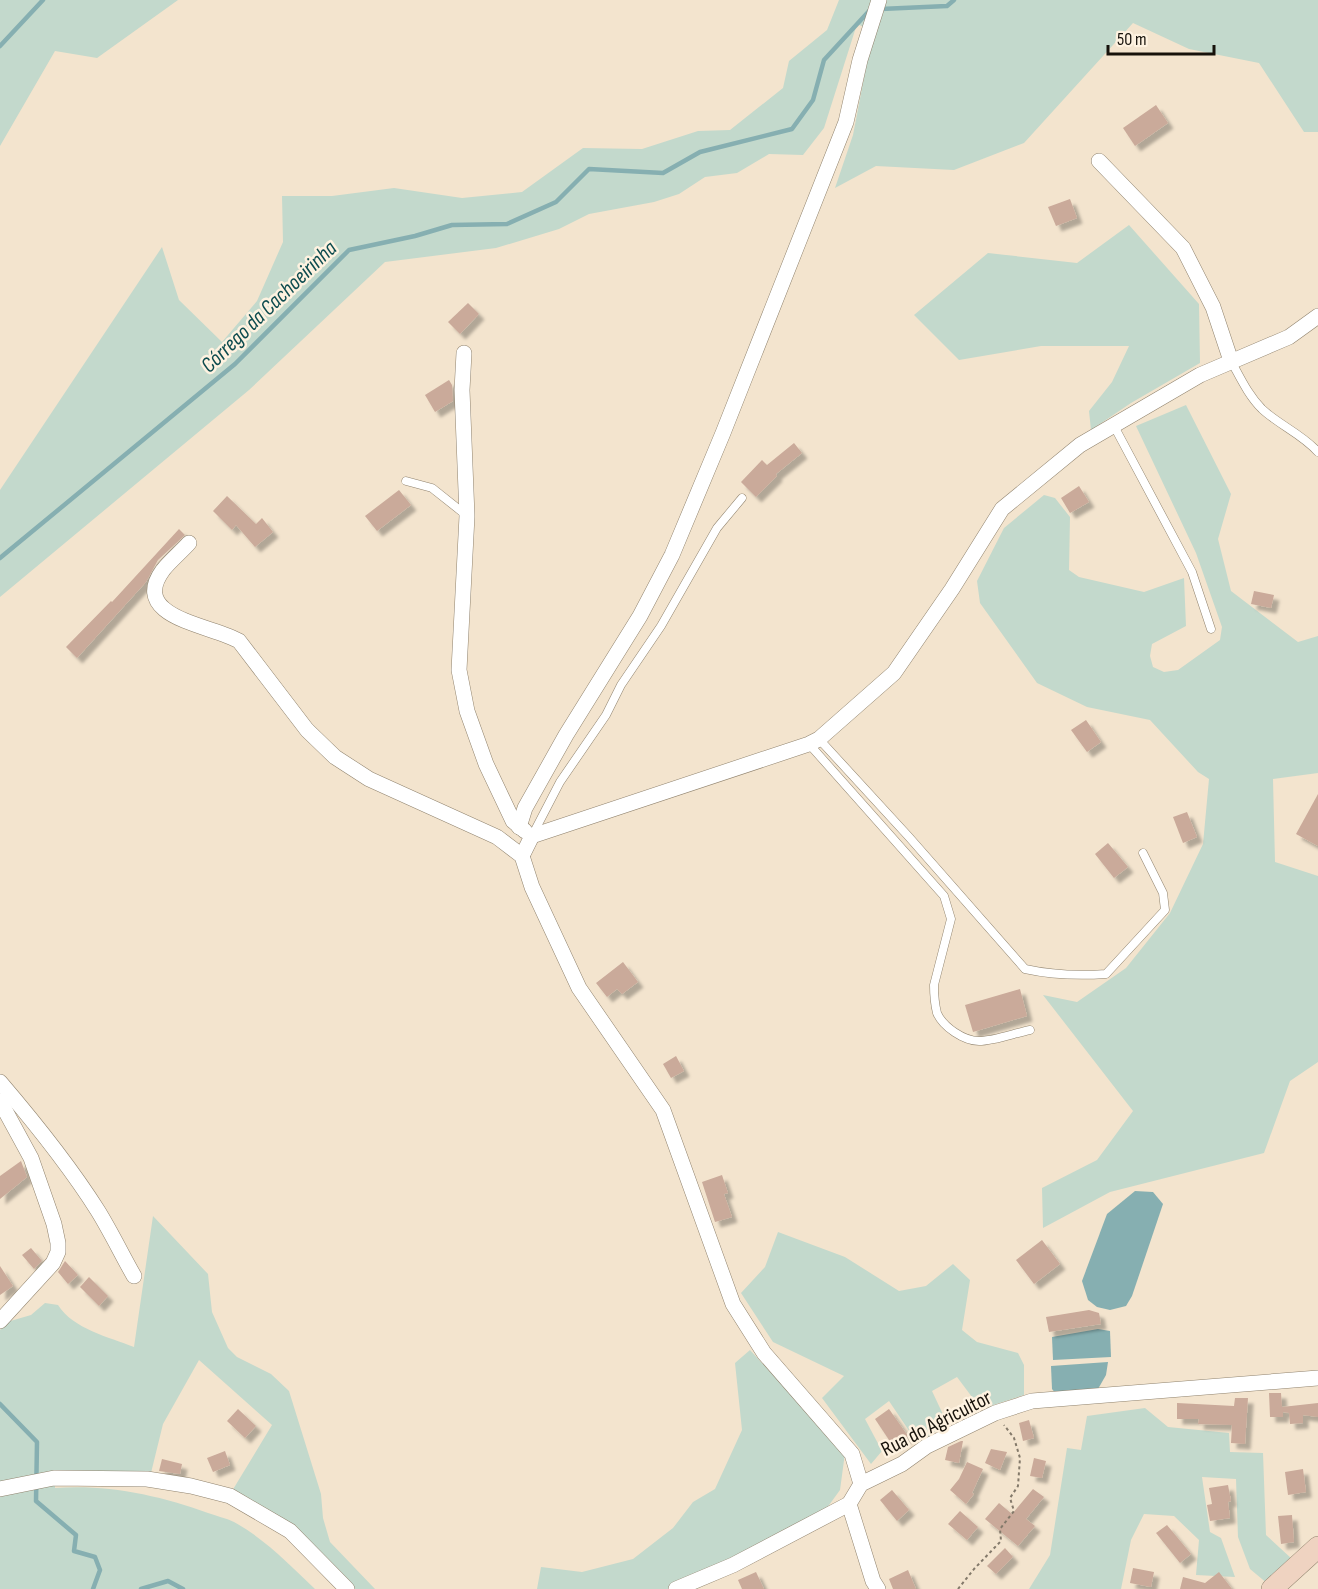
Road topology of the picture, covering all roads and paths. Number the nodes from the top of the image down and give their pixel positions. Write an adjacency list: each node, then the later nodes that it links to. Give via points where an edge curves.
1 (879, 0): 14 (street, via 846,122 672,555 640,616 566,735 525,808)
2 (1099, 161): 5 (street, via 1183,248 1213,307)
3 (1318, 316): 5 (street, via 1289,337)
4 (464, 353): 10 (street)
5 (1231, 361): 6 (street); 7 (lane, via 1263,410)
6 (1114, 426): 12 (lane, via 1192,572); 13 (street, via 1080,445 1002,509 894,673)
7 (1318, 452)
8 (406, 481): 10 (lane, via 432,488)
9 (742, 498): 15 (lane, via 717,528 606,715 560,782)
10 (467, 516): 14 (street, via 459,669 467,711 486,764)
11 (189, 543): 17 (street, via 156,583 156,601 161,608 171,616 239,641 307,730 336,758 369,779 497,837)
12 (1211, 629)
13 (814, 741): 15 (street); 16 (lane, via 909,837 1024,969 1076,976 1106,974 1165,910 1163,893); 18 (lane, via 944,896 951,919 934,985 938,1014 961,1036 978,1041)
14 (519, 827): 15 (street)
15 (532, 836): 17 (street)
16 (1143, 854)
17 (522, 856): 25 (street, via 532,887 579,988 663,1110 733,1304 764,1353 852,1454)
18 (1030, 1030)
19 (0, 1082): 21 (street, via 79,1183)
20 (0, 1101): 22 (street, via 31,1158 54,1224 58,1252 53,1263)
21 (134, 1276)
22 (0, 1320)
23 (1318, 1378): 24 (street, Rua do Agricultor, via 1032,1401)
24 (995, 1413): 25 (street, Rua do Agricultor); 32 (path, via 1014,1438 1020,1458 1018,1486 1010,1498 1014,1511 1000,1529 1001,1541)
25 (861, 1484): 27 (street)
26 (0, 1490): 29 (street, via 54,1478 147,1479 230,1496 290,1531)
27 (849, 1504): 30 (street, via 733,1565); 31 (street)
28 (1318, 1547): 33 (street)
29 (347, 1589)
30 (676, 1589)
31 (878, 1589)
32 (958, 1589)
33 (1272, 1589)

